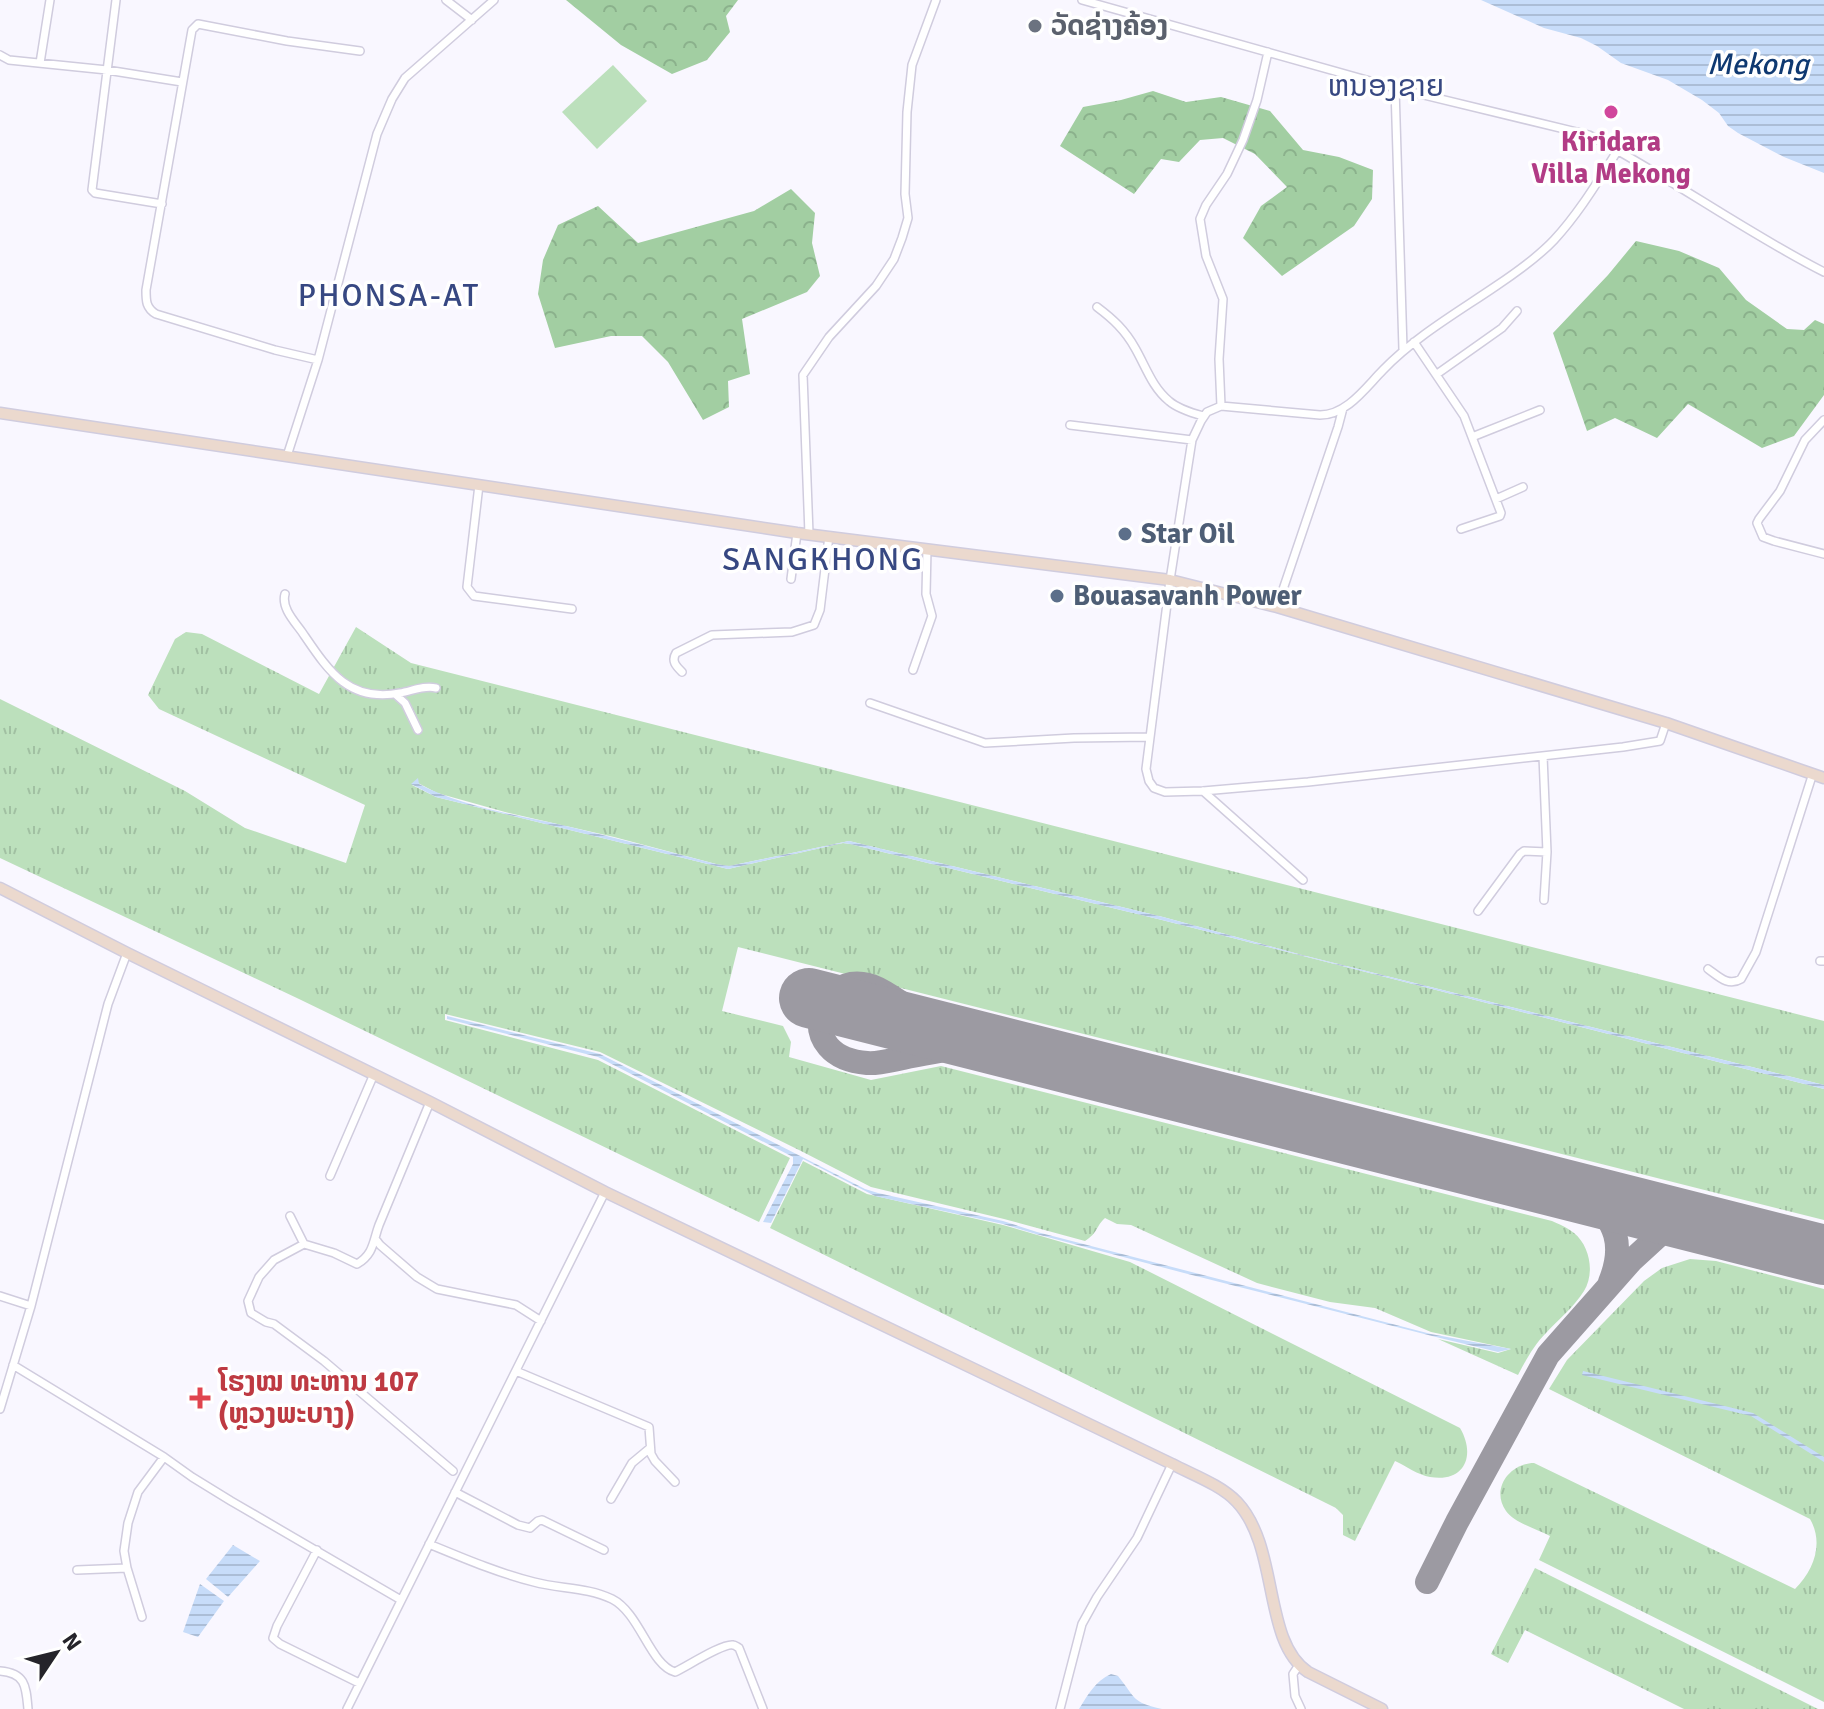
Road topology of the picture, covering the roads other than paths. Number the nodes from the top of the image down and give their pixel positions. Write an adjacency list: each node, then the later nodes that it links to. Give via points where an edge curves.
1 (50, 0): 11 (street)
2 (116, 0): 12 (street)
3 (446, 0): 7 (street)
4 (494, 0): 7 (street)
5 (936, 0): 39 (street, via 912,65 908,218 902,238 876,286 803,375)
6 (1082, 0): 9 (street)
7 (472, 20): 22 (street, via 405,78 392,99 377,134)
8 (360, 51): 13 (street, via 198,24 192,30)
9 (1268, 52): 14 (street); 24 (street, via 1243,140 1200,219 1206,256 1223,299)
10 (0, 55): 11 (street)
11 (40, 63): 12 (street)
12 (107, 70): 13 (street); 16 (street, via 92,190)
13 (182, 82): 16 (street)
14 (1395, 88): 15 (street, via 1589,135); 21 (street)
15 (1618, 150): 17 (street); 20 (street, via 1553,242)
16 (162, 204): 22 (street, via 146,290 151,311)
17 (1824, 272)
18 (1097, 307): 28 (street, via 1119,324 1169,402)
19 (1517, 311): 23 (street, via 1502,328)
20 (1414, 342): 21 (street); 23 (street)
21 (1403, 349): 25 (street)
22 (318, 360): 33 (street)
23 (1437, 374): 31 (street)
24 (1221, 406): 25 (street, via 1320,415); 28 (street)
25 (1343, 408): 46 (street)
26 (1540, 410): 31 (street)
27 (0, 413): 33 (main road)
28 (1203, 416): 32 (street)
29 (1824, 420): 42 (street, via 1805,440 1757,523 1763,537)
30 (1070, 425): 32 (street)
31 (1472, 437): 36 (street)
32 (1192, 440): 44 (street)
33 (287, 456): 34 (main road)
34 (479, 485): 38 (main road); 47 (street, via 468,592)
35 (1523, 487): 36 (street)
36 (1496, 499): 37 (street, via 1500,516)
37 (1461, 529)
38 (797, 533): 39 (main road); 43 (street)
39 (809, 534): 40 (main road)
40 (829, 536): 41 (main road); 49 (street, via 814,625 792,632 712,635 676,653 674,663)
41 (927, 549): 44 (main road); 48 (street, via 926,594 932,616)
42 (1824, 554)
43 (791, 579)
44 (1170, 580): 46 (main road); 55 (street)
45 (285, 594): 51 (street, via 288,611 343,684 376,696)
46 (1277, 607): 53 (main road)
47 (572, 609)
48 (913, 670)
49 (682, 672)
50 (436, 688): 51 (street)
51 (395, 694): 54 (street)
52 (870, 703): 55 (street, via 985,743)
53 (1666, 723): 56 (street, via 1660,741); 57 (main road)
54 (418, 730)
55 (1149, 737): 58 (street, via 1146,769 1154,788)
56 (1543, 756): 58 (street); 59 (street)
57 (1819, 775): 65 (street, via 1756,952 1741,979 1726,982)
58 (1203, 791): 60 (street)
59 (1547, 852): 62 (street); 63 (street, via 1520,854)
60 (1303, 880)
61 (0, 888): 64 (main road)
62 (1544, 900)
63 (1478, 911)
64 (127, 953): 66 (main road); 74 (street, via 108,1004)
65 (1708, 969)
66 (374, 1074): 67 (main road); 68 (street)
67 (430, 1102): 69 (main road); 71 (street)
68 (330, 1176)
69 (605, 1192): 75 (street); 81 (main road)
70 (290, 1216): 72 (street)
71 (377, 1241): 72 (street, via 357,1264); 75 (street, via 437,1289 516,1305)
72 (304, 1244): 82 (street, via 274,1260 259,1277 248,1301 251,1313 324,1361)
73 (0, 1296): 74 (street)
74 (31, 1306): 76 (street)
75 (541, 1321): 77 (street)
76 (13, 1365): 78 (street); 80 (street)
77 (516, 1371): 79 (street, via 646,1425); 84 (street)
78 (0, 1409)
79 (650, 1448): 83 (street); 85 (street, via 632,1463)
80 (164, 1457): 87 (street); 89 (street, via 138,1492 128,1523)
81 (1172, 1464): 93 (main road, via 1228,1493 1250,1519 1262,1546 1283,1640); 99 (street, via 1137,1538 1082,1624)
82 (453, 1471)
83 (675, 1482)
84 (455, 1492): 86 (street); 88 (street, via 518,1525 530,1528 542,1520)
85 (611, 1499)
86 (429, 1544): 91 (street); 98 (street, via 536,1583 592,1591 614,1600 671,1672 733,1645 739,1648)
87 (317, 1550): 91 (street); 95 (street, via 273,1638)
88 (604, 1550)
89 (127, 1568): 90 (street); 92 (street)
90 (77, 1570)
91 (401, 1600): 95 (street)
92 (142, 1617)
93 (1299, 1665): 100 (street, via 1293,1674); 101 (main road)
94 (0, 1671): 96 (street, via 16,1675 26,1685)
95 (359, 1683): 97 (street)
96 (28, 1709)
97 (347, 1709)
98 (763, 1709)
99 (1060, 1709)
100 (1301, 1709)
101 (1382, 1709)

